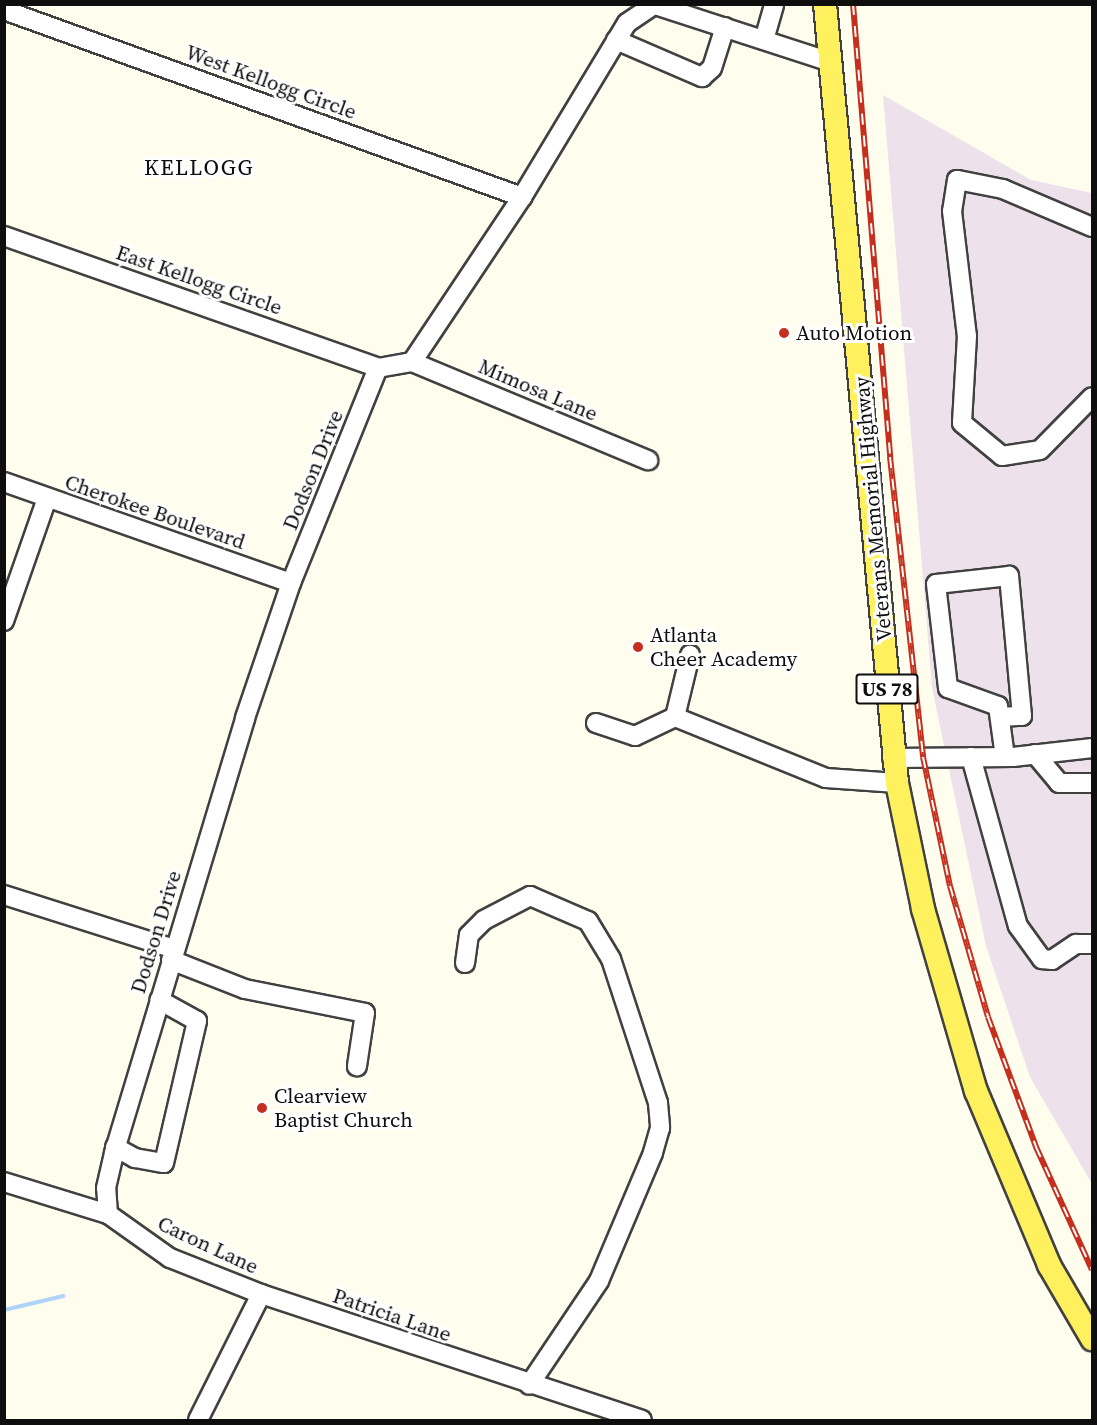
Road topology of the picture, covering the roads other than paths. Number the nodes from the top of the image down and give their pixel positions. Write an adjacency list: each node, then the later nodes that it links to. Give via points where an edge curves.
1 (774, 4): 7 (street)
2 (825, 4): 8 (main road, Veterans Memorial Highway / US 78)
3 (653, 5): 5 (street); 6 (street, via 627,23)
4 (4, 10): 9 (street, West Kellogg Circle)
5 (725, 27): 6 (street, via 712,69 702,77); 7 (street)
6 (616, 40): 9 (street)
7 (764, 40): 8 (street)
8 (830, 62): 28 (main road, Veterans Memorial Highway / US 78)
9 (522, 196): 12 (street)
10 (1092, 227): 14 (street, via 1003,189 957,180 952,211 968,336 962,423 1002,456 1040,450)
11 (4, 236): 13 (street, East Kellogg Circle)
12 (412, 362): 13 (street); 15 (street, Mimosa Lane)
13 (378, 368): 18 (street, Dodson Drive)
14 (1092, 398)
15 (648, 460)
16 (4, 482): 17 (street, Cherokee Boulevard)
17 (47, 498): 18 (street, Cherokee Boulevard); 19 (street)
18 (291, 583): 33 (street, Dodson Drive)
19 (4, 621)
20 (690, 655): 21 (street)
21 (675, 717): 23 (street, via 635,736); 29 (street, via 826,778)
22 (1000, 717): 22 (street, via 998,706 948,688 936,584 1009,576 1022,716); 27 (street)
23 (596, 723)
24 (1092, 748): 25 (street)
25 (1035, 754): 27 (street); 30 (street, via 1059,783)
26 (971, 757): 27 (street); 28 (street); 32 (street, via 1018,926 1042,959 1052,960 1076,944)
27 (1005, 757)
28 (892, 758): 29 (main road, Veterans Memorial Highway / US 78)
29 (897, 783): 41 (main road, Veterans Memorial Highway / US 78, via 923,909 976,1091 1048,1265)
30 (1092, 783)
31 (4, 896): 33 (street)
32 (1092, 944)
33 (172, 955): 35 (street, Dodson Drive); 36 (street, via 245,989 365,1013)
34 (465, 963): 42 (street, via 469,935 505,905 530,896 588,921 611,959 658,1103 660,1128 653,1154 599,1281)
35 (159, 1000): 37 (street, Dodson Drive); 37 (street, via 197,1021 164,1163 135,1158)
36 (357, 1066)
37 (116, 1147): 39 (street, Dodson Drive, via 106,1188)
38 (4, 1182): 39 (street, Caron Lane)
39 (108, 1214): 40 (street, Caron Lane, via 170,1258)
40 (261, 1294): 42 (street, Patricia Lane); 43 (street)
41 (1092, 1339)
42 (529, 1385): 44 (street, Patricia Lane)
43 (198, 1420)
44 (642, 1420)

